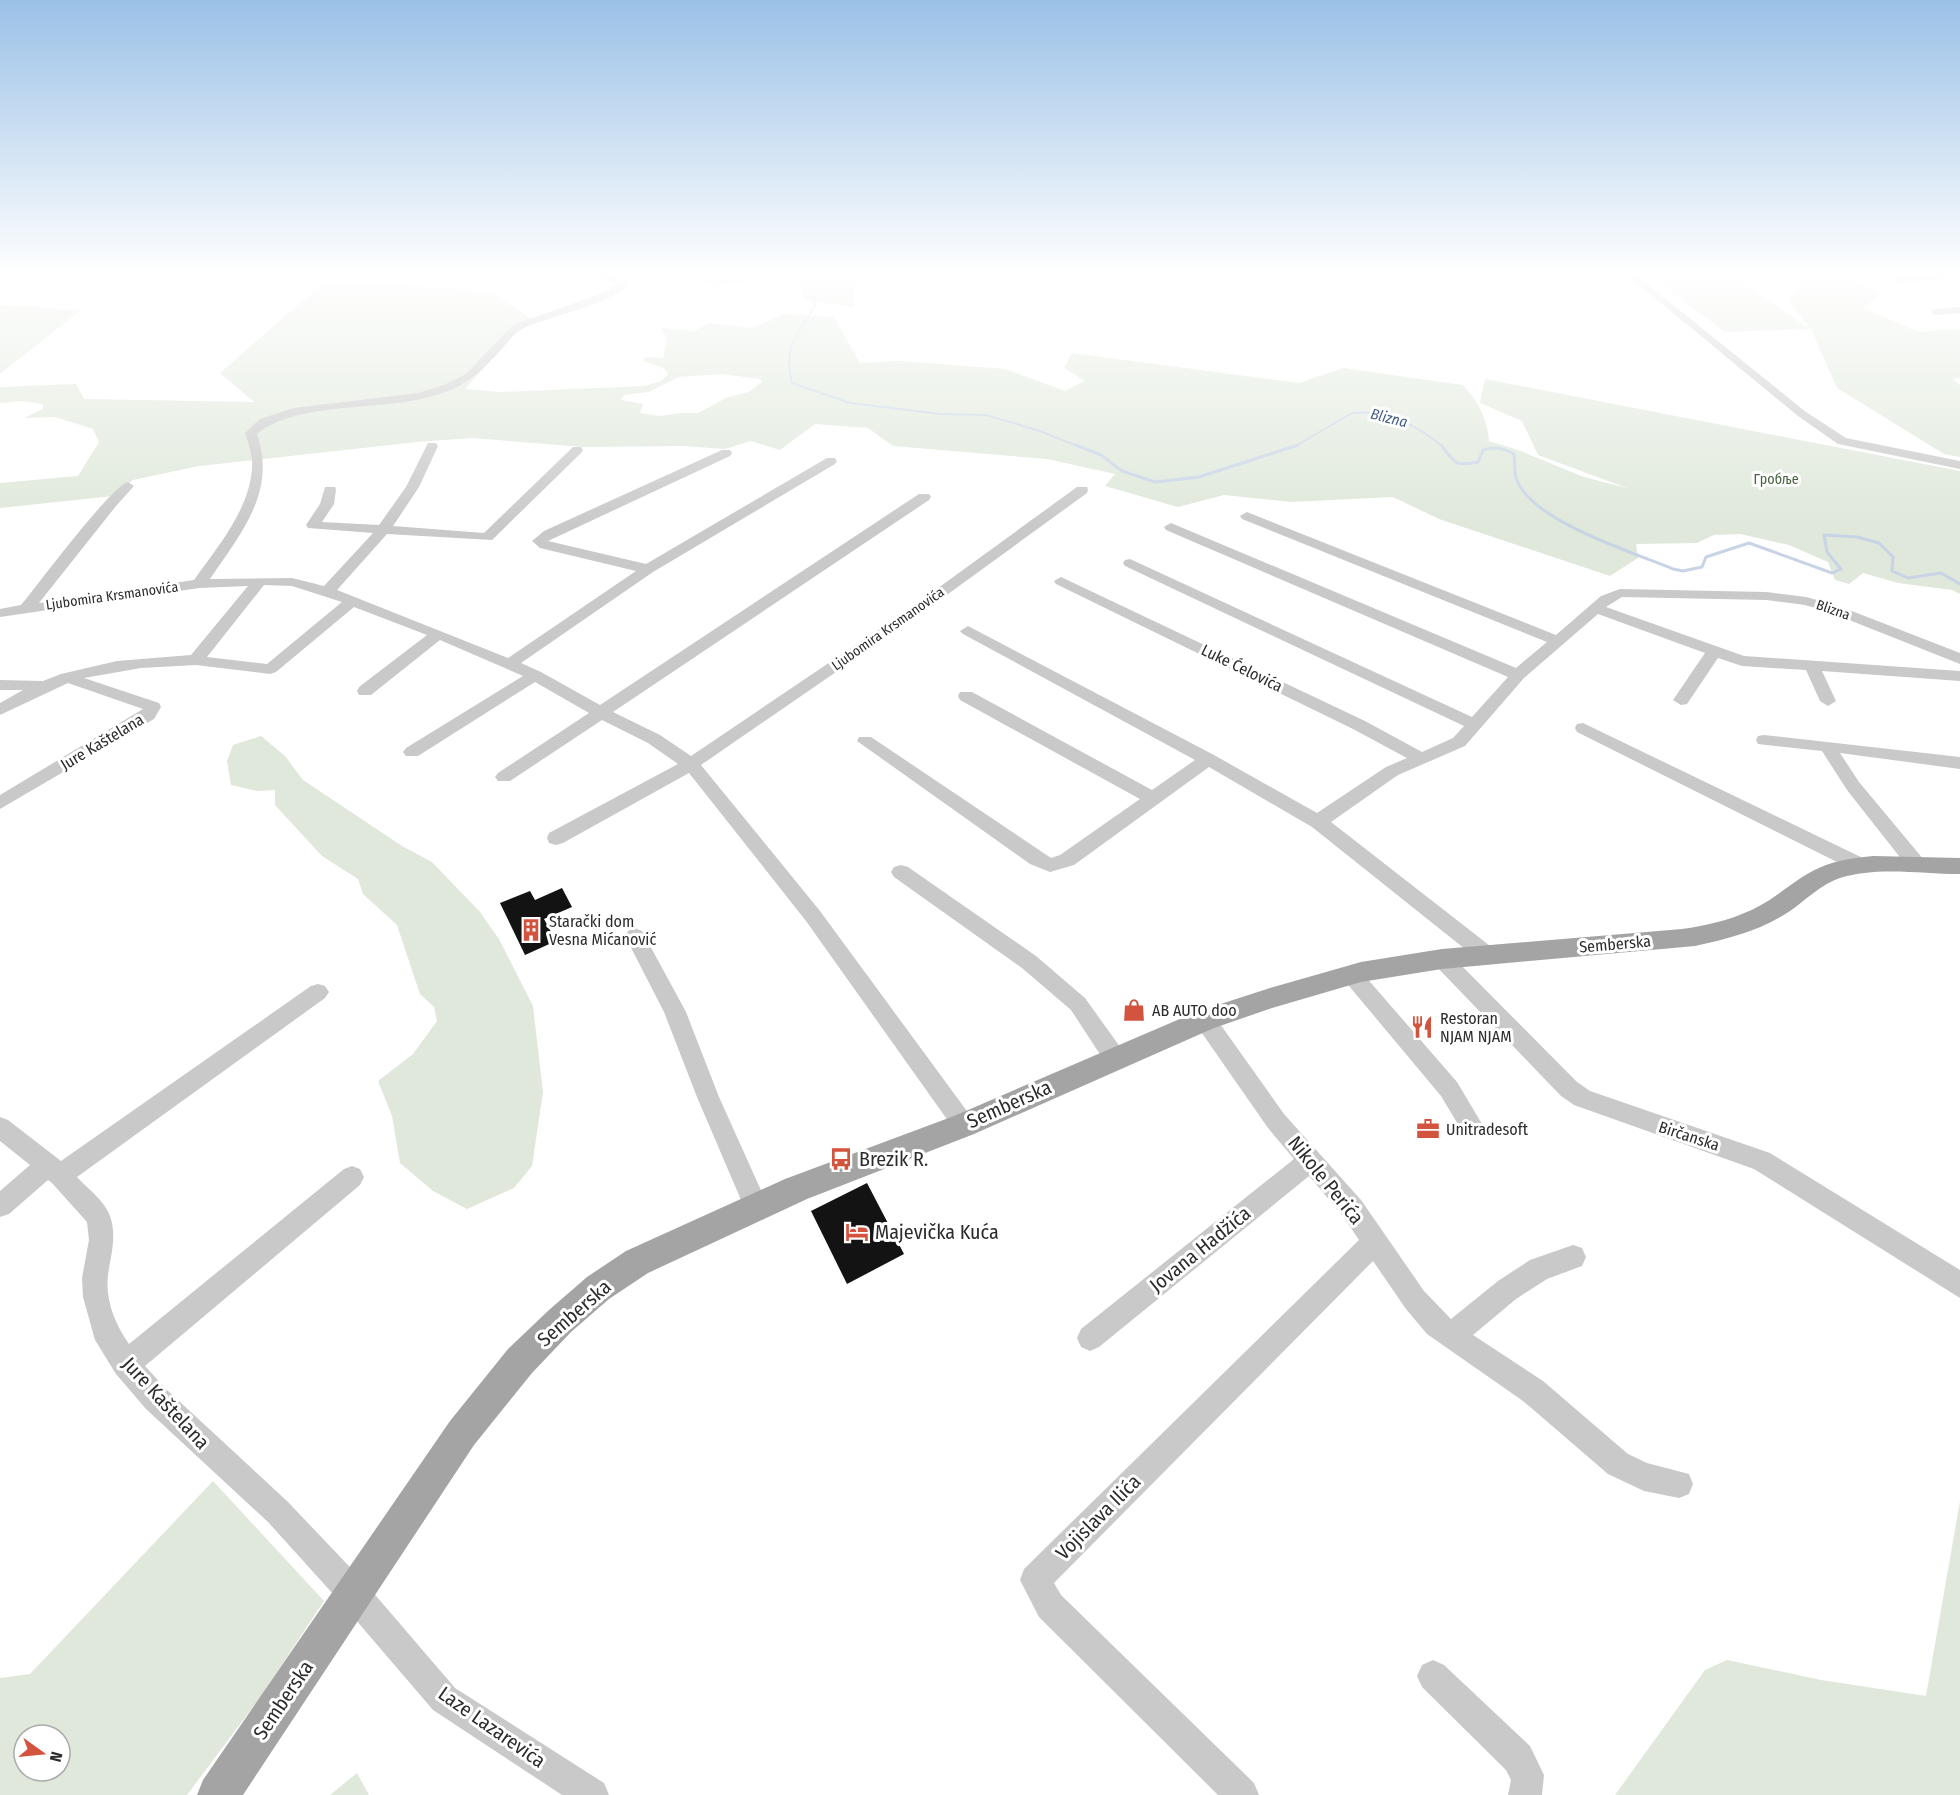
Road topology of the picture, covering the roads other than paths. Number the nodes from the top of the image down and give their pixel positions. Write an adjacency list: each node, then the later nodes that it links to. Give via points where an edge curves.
1 (487, 359): 19 (street, Ljubomira Krsmanovića, via 470,376 419,396 294,412 258,426 251,433 259,462 257,480 238,526)
2 (1734, 359): 7 (street, via 1842,441)
3 (432, 446): 14 (street, via 420,474)
4 (577, 450): 14 (street, via 487,537)
5 (726, 453): 16 (street, via 539,542)
6 (831, 461): 16 (street)
7 (1960, 465)
8 (128, 486): 23 (street, Ljubomira Krsmanovića)
9 (330, 490): 14 (street, via 327,504 313,525)
10 (1082, 490): 54 (street, Ljubomira Krsmanovića, via 921,607)
11 (924, 497): 44 (street)
12 (1247, 516): 27 (street)
13 (1171, 527): 34 (street)
14 (385, 530): 20 (street)
15 (1130, 562): 45 (street)
16 (648, 569): 31 (street)
17 (260, 581): 19 (street, Ljubomira Krsmanovića); 20 (street, Ljubomira Krsmanovića, via 292,582); 30 (street)
18 (1061, 581): 51 (street, Luke Ćelovića)
19 (199, 584): 23 (street, Ljubomira Krsmanovića)
20 (327, 591): 21 (street, Ljubomira Krsmanovića)
21 (352, 601): 26 (street, Ljubomira Krsmanovića); 30 (street, via 270,669)
22 (1595, 608): 27 (street, Blizna); 28 (street); 29 (street, Blizna, via 1606,599 1628,592 1791,598 1834,609)
23 (26, 609): 24 (street, Ljubomira Krsmanovića)
24 (0, 613)
25 (968, 631): 52 (street)
26 (438, 634): 31 (street, Ljubomira Krsmanovića); 39 (street)
27 (1558, 641): 34 (street, Blizna)
28 (1714, 652): 32 (street, via 1742,661); 41 (street)
29 (1960, 659)
30 (196, 660): 36 (street, via 114,664)
31 (512, 663): 33 (street, Ljubomira Krsmanovića)
32 (1812, 666): 35 (street); 42 (street)
33 (535, 675): 44 (street, Ljubomira Krsmanovića); 50 (street)
34 (1518, 675): 45 (street, Blizna)
35 (1960, 676)
36 (67, 677): 38 (street); 57 (street, Jure Kaštelana, via 153,707 148,715)
37 (0, 685): 38 (street)
38 (43, 686): 43 (street)
39 (365, 691)
40 (966, 696): 56 (street)
41 (1681, 700)
42 (1828, 701)
43 (0, 710)
44 (602, 713): 54 (street, Ljubomira Krsmanovića, via 654,739); 55 (street)
45 (1476, 725): 51 (street, Blizna, via 1459,742)
46 (1583, 729): 62 (street, Semberska)
47 (1764, 740): 49 (street)
48 (865, 741): 56 (street, via 1050,865 1067,860)
49 (1827, 746): 53 (street); 60 (street, via 1853,786)
50 (412, 752)
51 (1420, 758): 58 (street, Blizna, via 1392,771)
52 (1208, 759): 56 (street); 58 (street)
53 (1960, 763)
54 (691, 764): 59 (street, Ljubomira Krsmanovića); 72 (street, Ljubomira Krsmanovića, via 813,916)
55 (504, 777)
56 (1153, 798)
57 (0, 803)
58 (1318, 822): 65 (street)
59 (556, 838)
60 (1917, 866): 61 (main road, Semberska); 62 (main road, Semberska)
61 (1960, 866)
62 (1862, 867): 65 (main road, Semberska, via 1828,873 1779,906 1720,933)
63 (901, 872): 70 (street, via 1029,962 1070,997)
64 (635, 936): 78 (street, via 675,1012)
65 (1486, 955): 66 (main road, Semberska)
66 (1442, 959): 67 (main road, Semberska); 81 (street, Birčanska, via 1582,1098 1762,1161)
67 (1352, 974): 69 (main road, Semberska); 71 (street, via 1449,1089)
68 (318, 992): 75 (street)
69 (1205, 1020): 70 (main road, Semberska); 74 (street, Nikole Perića, via 1276,1121)
70 (1115, 1058): 72 (main road, Semberska)
71 (1470, 1124)
72 (964, 1125): 78 (main road, Semberska)
73 (0, 1127): 75 (street, Jure Kaštelana)
74 (1311, 1160): 79 (street, Nikole Perića); 83 (street, Jovana Hadžića)
75 (54, 1170): 77 (street); 84 (street, Jure Kaštelana, via 94,1210 102,1226 94,1278 96,1297 104,1331)
76 (352, 1177): 84 (street)
77 (0, 1206)
78 (756, 1206): 86 (main road, Semberska, via 637,1262 598,1288 560,1321 520,1361 462,1433)
79 (1375, 1242): 82 (street, Nikole Perića, via 1415,1300); 90 (street, Vojislava Ilića, via 1035,1580 1050,1606)
80 (1574, 1257): 82 (street, via 1539,1269)
81 (1960, 1285)
82 (1451, 1336): 85 (street, Nikole Perića, via 1533,1391 1618,1464 1644,1477)
83 (1090, 1338)
84 (126, 1364): 86 (street, Jure Kaštelana, via 156,1399 278,1512)
85 (1679, 1484)
86 (354, 1594): 88 (main road, Semberska); 89 (street, Laze Lazarevića, via 444,1699)
87 (1433, 1676): 91 (street, via 1518,1758 1528,1772)
88 (218, 1795)
89 (592, 1795)
90 (1242, 1795)
91 (1525, 1795)

